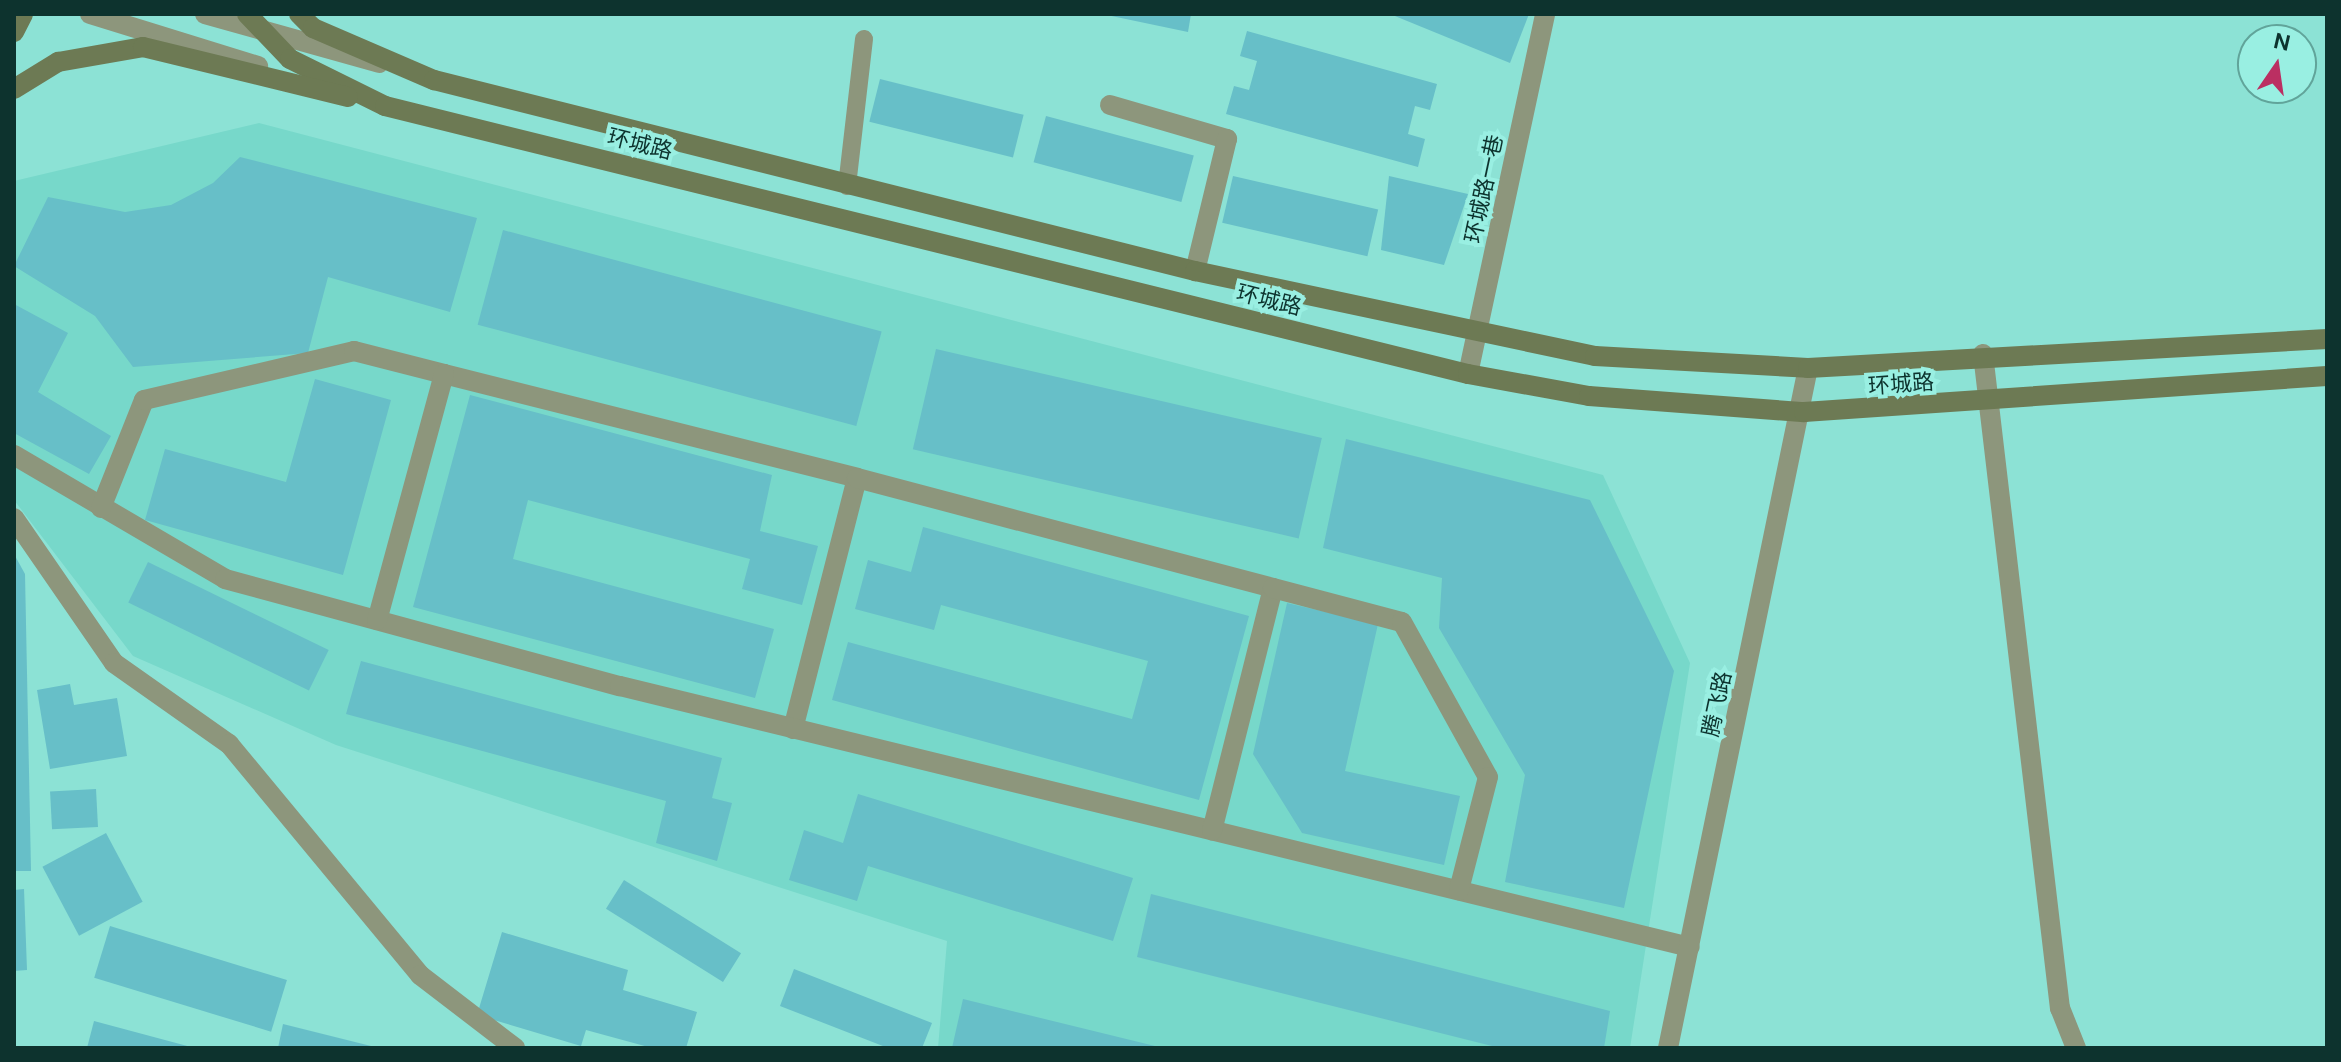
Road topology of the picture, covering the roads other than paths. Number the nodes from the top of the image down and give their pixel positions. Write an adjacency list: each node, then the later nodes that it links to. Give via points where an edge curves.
1 (23, 14): 7 (main road)
2 (90, 14): 13 (street)
3 (205, 14): 8 (street)
4 (247, 14): 8 (main road, 环城路)
5 (299, 14): 10 (main road, 环城路, via 313,28)
6 (1545, 14): 16 (street, 环城路一巷)
7 (14, 32)
8 (266, 34): 10 (street); 13 (main road, 环城路, via 290,59)
9 (864, 39): 14 (lane)
10 (391, 66): 14 (main road, 环城路)
11 (14, 89): 13 (main road, via 58,62 143,47)
12 (1110, 105): 15 (street, via 1227,139)
13 (385, 106): 21 (main road, 环城路)
14 (847, 186): 15 (main road, 环城路)
15 (1195, 271): 16 (main road, 环城路)
16 (1476, 336): 19 (main road, 环城路, via 1595,356); 21 (street, 环城路一巷)
17 (2327, 339): 18 (main road, 环城路)
18 (1983, 354): 19 (main road, 环城路); 23 (street)
19 (1808, 368): 24 (street, 腾飞路)
20 (444, 374): 26 (street); 27 (street, via 354,351 144,400); 30 (street)
21 (1468, 374): 24 (main road, 环城路, via 1589,396)
22 (2327, 376): 23 (main road, 环城路)
23 (1986, 402): 24 (main road, 环城路); 37 (street, via 2060,1008)
24 (1804, 412): 34 (street, 腾飞路)
25 (14, 455): 27 (street)
26 (857, 478): 29 (street); 31 (street)
27 (101, 508): 30 (street, via 225,579)
28 (14, 518): 35 (street, via 114,663 229,744 420,975)
29 (1273, 588): 32 (street); 33 (street, via 1402,622 1488,777)
30 (377, 620): 31 (street)
31 (793, 729): 32 (street)
32 (1212, 830): 33 (street)
33 (1459, 890): 34 (street)
34 (1690, 947): 36 (street, 腾飞路)
35 (515, 1048)
36 (1668, 1048)
37 (2076, 1048)

